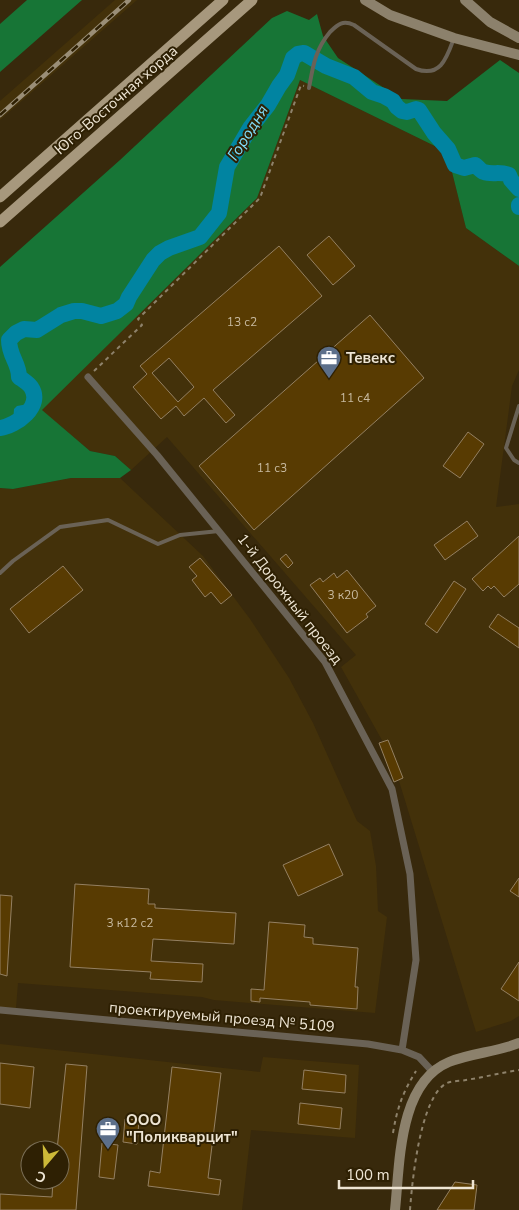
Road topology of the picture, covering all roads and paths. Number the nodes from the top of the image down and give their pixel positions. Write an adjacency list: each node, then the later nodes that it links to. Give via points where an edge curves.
1 (223, 0): 11 (main road, Юго-Восточная хорда)
2 (252, 0): 6 (main road, Юго-Восточная хорда)
3 (258, 0): 6 (main road)
4 (364, 0): 7 (main road, via 390,15)
5 (465, 0): 8 (main road, via 490,22)
6 (240, 11): 12 (main road, Юго-Восточная хорда)
7 (454, 38): 9 (main road); 10 (lane, via 442,64 424,72 348,22 341,22 318,48)
8 (519, 38)
9 (519, 55)
10 (309, 88): 13 (path, via 301,84 260,198 138,319 142,325)
11 (0, 196)
12 (0, 222)
13 (88, 377): 16 (street, 1-й Дорожный проезд)
14 (519, 406): 15 (lane, via 506,448)
15 (519, 463)
16 (219, 531): 17 (lane, via 180,535 158,544 108,520 60,527); 20 (street, 1-й Дорожный проезд, via 325,662 392,790 410,874 416,960)
17 (0, 573)
18 (0, 1010): 20 (street, проектируемый проезд № 5109, via 368,1044)
19 (519, 1043): 22 (main road, via 446,1063)
20 (402, 1050): 22 (street, проектируемый проезд № 5109, via 419,1057)
21 (519, 1070): 24 (path, via 446,1084 438,1093 421,1130)
22 (433, 1072): 23 (main road, via 414,1096 407,1116)
23 (396, 1210)
24 (410, 1210)

